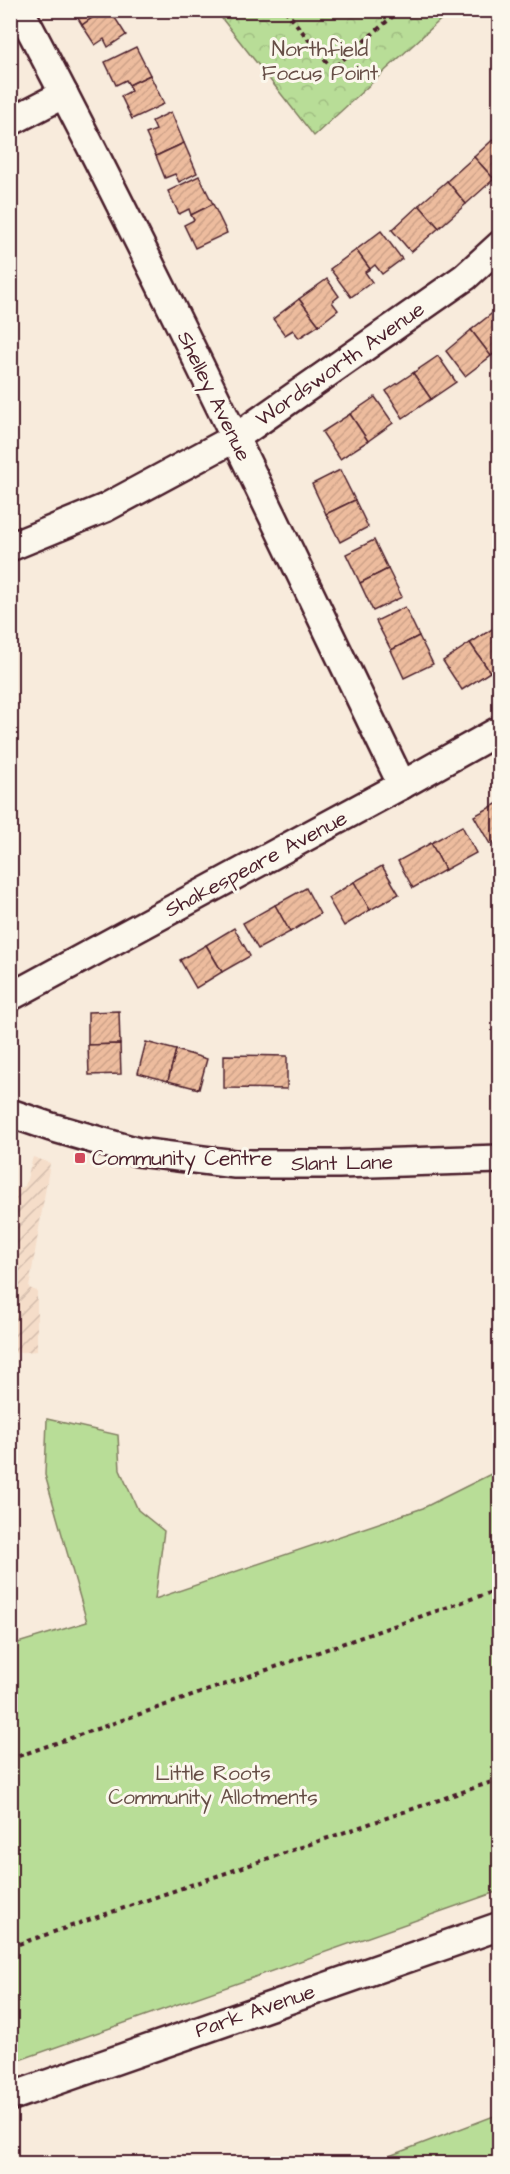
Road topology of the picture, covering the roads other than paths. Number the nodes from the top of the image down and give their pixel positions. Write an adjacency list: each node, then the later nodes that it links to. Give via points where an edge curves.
1 (20, 10): 2 (street, Shelley Avenue)
2 (64, 94): 3 (street); 5 (street, Shelley Avenue)
3 (10, 122)
4 (500, 245): 5 (street, Wordsworth Avenue, via 465,277)
5 (235, 438): 6 (street, Wordsworth Avenue, via 105,508); 8 (street, Shelley Avenue)
6 (10, 547)
7 (500, 730): 8 (street, Shakespeare Avenue)
8 (402, 785): 9 (street, Shakespeare Avenue)
9 (10, 997)
10 (10, 1113): 11 (street, Slant Lane, via 138,1152 235,1164)
11 (500, 1159)
12 (500, 1926): 13 (street, Park Avenue)
13 (10, 2097)

